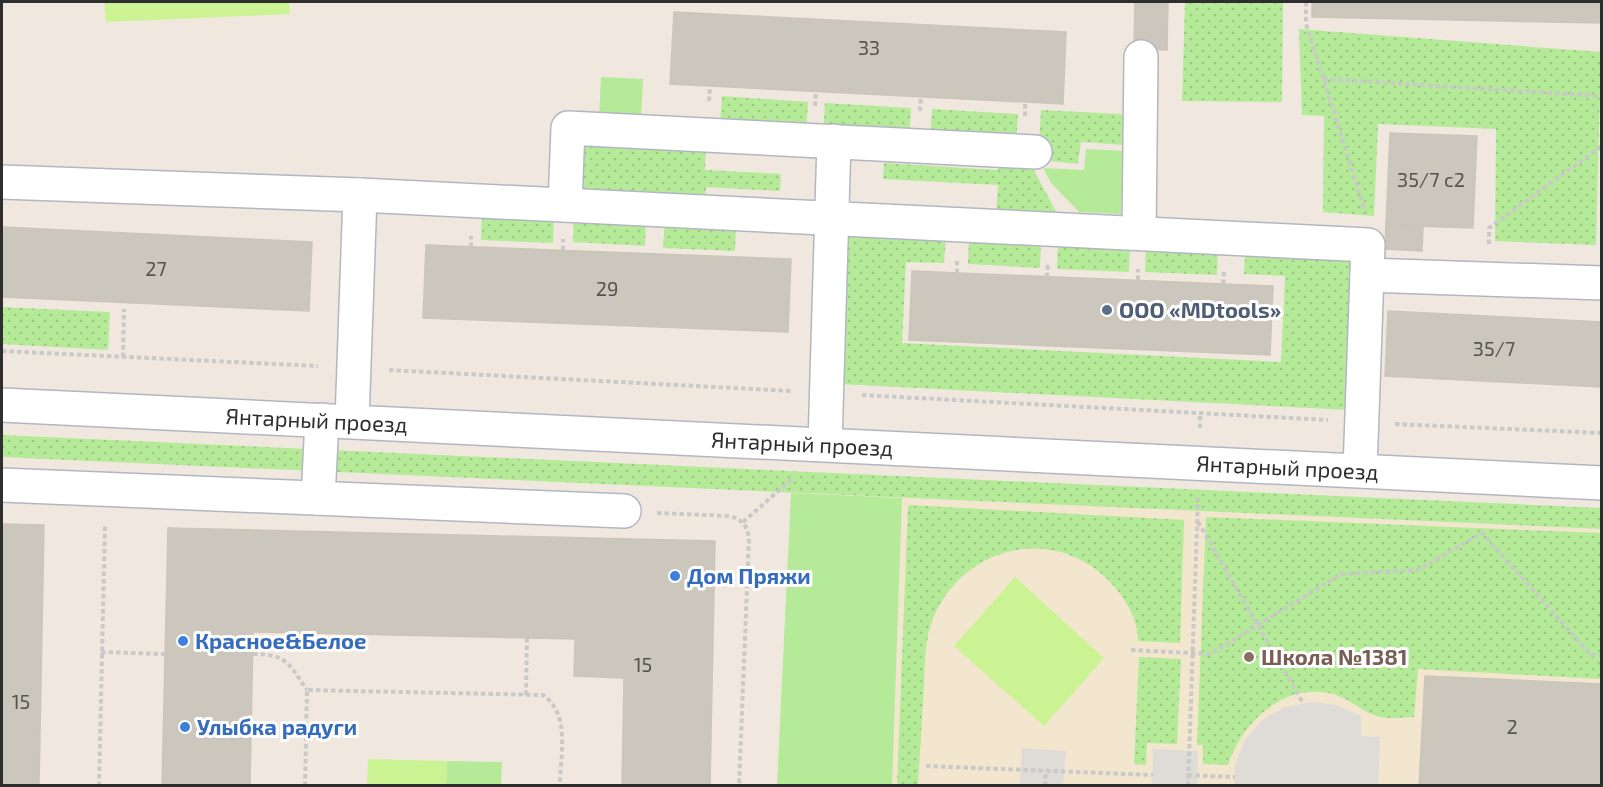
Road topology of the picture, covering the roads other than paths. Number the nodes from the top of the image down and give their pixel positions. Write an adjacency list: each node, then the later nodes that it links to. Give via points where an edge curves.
1 (1141, 57): 8 (street)
2 (834, 141): 3 (street); 6 (street, via 568,128); 7 (street)
3 (1035, 152)
4 (2, 182): 5 (street)
5 (360, 195): 6 (street); 12 (street)
6 (565, 205): 7 (street)
7 (830, 218): 8 (street); 13 (street)
8 (1139, 233): 9 (street)
9 (1367, 260): 10 (street, via 1488,279); 14 (street)
10 (1602, 283)
11 (2, 405): 12 (street, Янтарный проезд)
12 (337, 421): 13 (street, Янтарный проезд); 17 (street)
13 (825, 444): 14 (street, Янтарный проезд)
14 (1360, 470): 15 (street, Янтарный проезд)
15 (1602, 483)
16 (2, 485): 17 (street)
17 (318, 498): 18 (street)
18 (624, 511)

